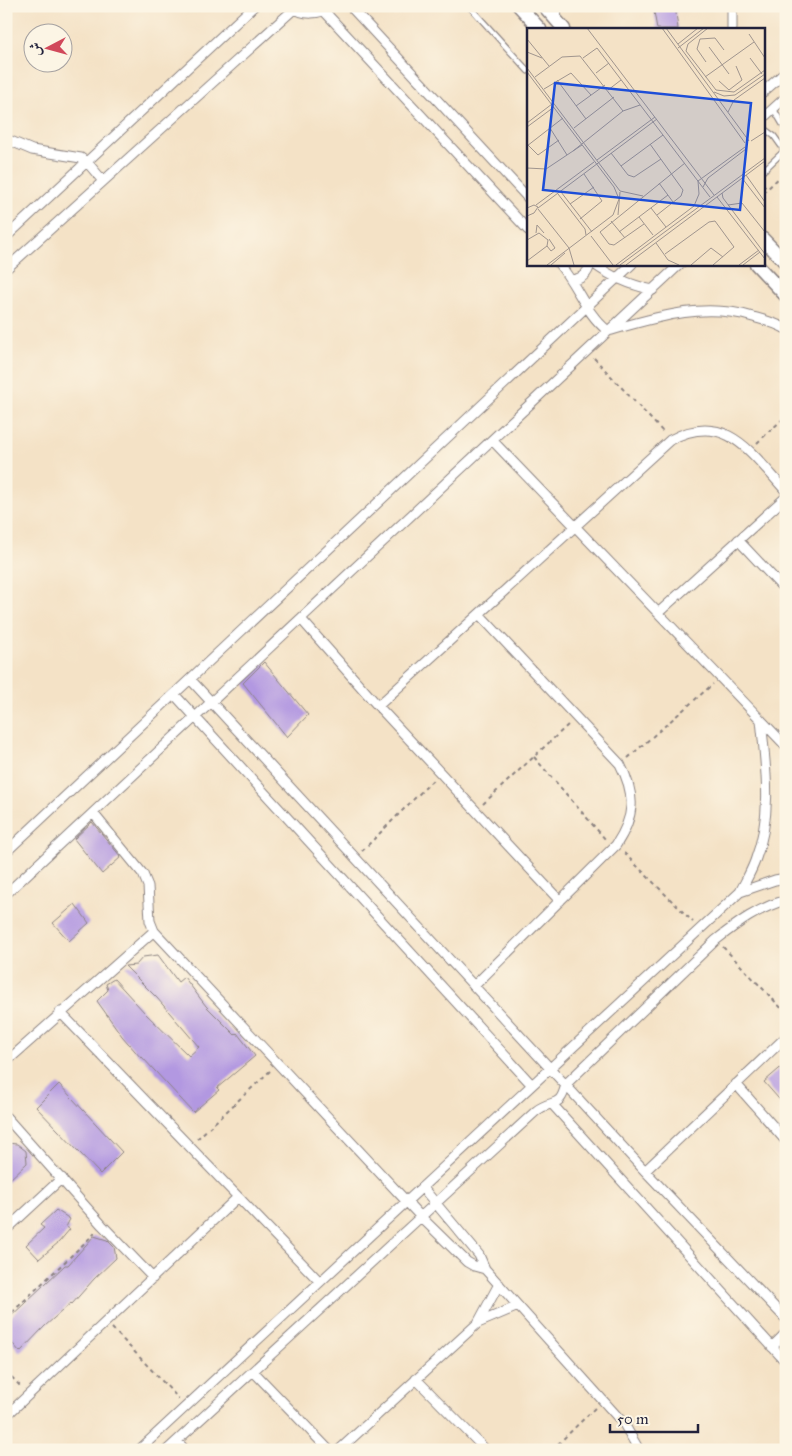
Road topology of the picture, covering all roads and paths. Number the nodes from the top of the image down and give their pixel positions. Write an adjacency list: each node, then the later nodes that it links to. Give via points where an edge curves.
1 (254, 6): 23 (street)
2 (350, 6): 30 (street)
3 (469, 6): 13 (lane)
4 (519, 6): 10 (main road)
5 (544, 6): 9 (main road)
6 (732, 6): 12 (street)
7 (292, 8): 8 (street, via 309,14); 26 (street)
8 (328, 9): 31 (street)
9 (556, 12): 11 (main road)
10 (539, 28)
11 (564, 28)
12 (732, 28)
13 (527, 70)
14 (786, 72): 15 (street)
15 (764, 92)
16 (786, 97): 17 (street)
17 (773, 108): 18 (street); 20 (lane)
18 (764, 117)
19 (764, 129): 22 (lane)
20 (786, 130)
21 (6, 139): 23 (street, via 32,150 74,155)
22 (785, 149): 24 (lane)
23 (87, 162): 26 (street); 32 (street)
24 (764, 170)
25 (786, 171): 28 (path)
26 (103, 181): 41 (street)
27 (764, 185): 28 (path)
28 (767, 189): 29 (path)
29 (764, 192)
30 (527, 197)
31 (527, 229)
32 (6, 237)
33 (764, 240): 34 (main road)
34 (786, 263)
35 (560, 265): 43 (street)
36 (590, 265): 43 (street, via 585,274)
37 (596, 265): 42 (street)
38 (631, 265): 42 (street)
39 (679, 265): 44 (street)
40 (757, 265): 45 (main road)
41 (6, 269)
42 (616, 278): 44 (street); 46 (street)
43 (572, 280): 46 (street)
44 (653, 290): 48 (street)
45 (786, 296)
46 (586, 307): 48 (street); 63 (street)
47 (786, 329): 48 (street, via 744,314 705,310 665,315)
48 (608, 331): 49 (street)
49 (588, 350): 51 (street); 52 (path)
50 (786, 416): 53 (path)
51 (492, 440): 56 (street); 61 (street)
52 (670, 440): 53 (street, via 686,432 703,429 721,431); 56 (street)
53 (749, 451): 54 (street)
54 (786, 491)
55 (786, 497): 57 (street)
56 (575, 527): 59 (street); 60 (street)
57 (738, 540): 58 (street); 59 (street)
58 (786, 591)
59 (658, 613): 62 (street)
60 (479, 614): 66 (street); 68 (street)
61 (301, 619): 65 (street); 66 (street)
62 (720, 678): 69 (street); 72 (path)
63 (190, 679): 64 (street); 65 (street)
64 (174, 694): 67 (street); 77 (street)
65 (211, 703): 67 (street); 78 (street)
66 (378, 706): 73 (street)
67 (196, 717): 75 (street); 96 (street)
68 (576, 718): 71 (path); 72 (street)
69 (761, 720): 70 (street); 80 (street, via 768,796 765,829 755,862)
70 (786, 746)
71 (534, 757): 74 (path); 76 (path)
72 (620, 764): 76 (street, via 632,797 631,814 626,831)
73 (441, 773): 74 (street); 78 (path)
74 (476, 811): 83 (street)
75 (93, 813): 81 (street); 85 (street, via 143,874 148,886 150,920)
76 (615, 847): 83 (street); 84 (path)
77 (6, 852)
78 (355, 858): 87 (street)
79 (786, 878): 80 (street)
80 (740, 892): 84 (street)
81 (6, 894)
82 (786, 900): 86 (street, via 770,904 742,920)
83 (560, 901): 87 (street)
84 (700, 929): 93 (street)
85 (154, 931): 88 (street); 92 (street)
86 (716, 940): 89 (path); 94 (street)
87 (474, 986): 93 (street)
88 (60, 1012): 91 (street); 100 (street)
89 (786, 1013)
90 (786, 1037): 95 (street)
91 (8, 1058)
92 (278, 1063): 100 (path); 105 (street)
93 (550, 1068): 94 (street); 96 (street)
94 (566, 1084): 97 (street, via 562,1098); 101 (street)
95 (736, 1084): 99 (street); 101 (street)
96 (532, 1085): 103 (street)
97 (552, 1104): 106 (street, via 536,1111); 120 (street)
98 (6, 1117): 102 (street)
99 (786, 1141)
100 (189, 1146): 104 (street)
101 (645, 1170): 116 (street)
102 (62, 1178): 108 (street); 109 (street)
103 (422, 1187): 105 (street); 106 (street)
104 (238, 1197): 111 (street); 112 (street)
105 (406, 1202): 107 (street); 112 (street)
106 (436, 1203): 107 (street); 110 (street, via 479,1255)
107 (421, 1218): 110 (street, via 467,1262); 122 (street)
108 (102, 1225): 111 (street); 115 (path)
109 (6, 1230)
110 (485, 1269): 113 (street)
111 (153, 1278): 117 (street)
112 (320, 1282): 127 (street)
113 (499, 1284): 114 (street); 118 (street)
114 (518, 1306): 118 (street); 126 (street)
115 (6, 1318)
116 (786, 1319)
117 (106, 1322): 125 (street); 127 (path)
118 (478, 1324): 124 (street)
119 (786, 1333): 120 (street)
120 (772, 1347): 121 (street)
121 (786, 1362)
122 (253, 1370): 129 (street); 133 (street)
123 (6, 1371): 125 (path)
124 (416, 1379): 134 (street); 135 (street)
125 (29, 1395): 128 (street)
126 (602, 1400): 136 (path); 137 (street, via 624,1424)
127 (186, 1406): 130 (street)
128 (6, 1416)
129 (176, 1441): 131 (street); 132 (street)
130 (139, 1450)
131 (168, 1450)
132 (185, 1450)
133 (329, 1450)
134 (339, 1450)
135 (486, 1450)
136 (552, 1450)
137 (639, 1450)

